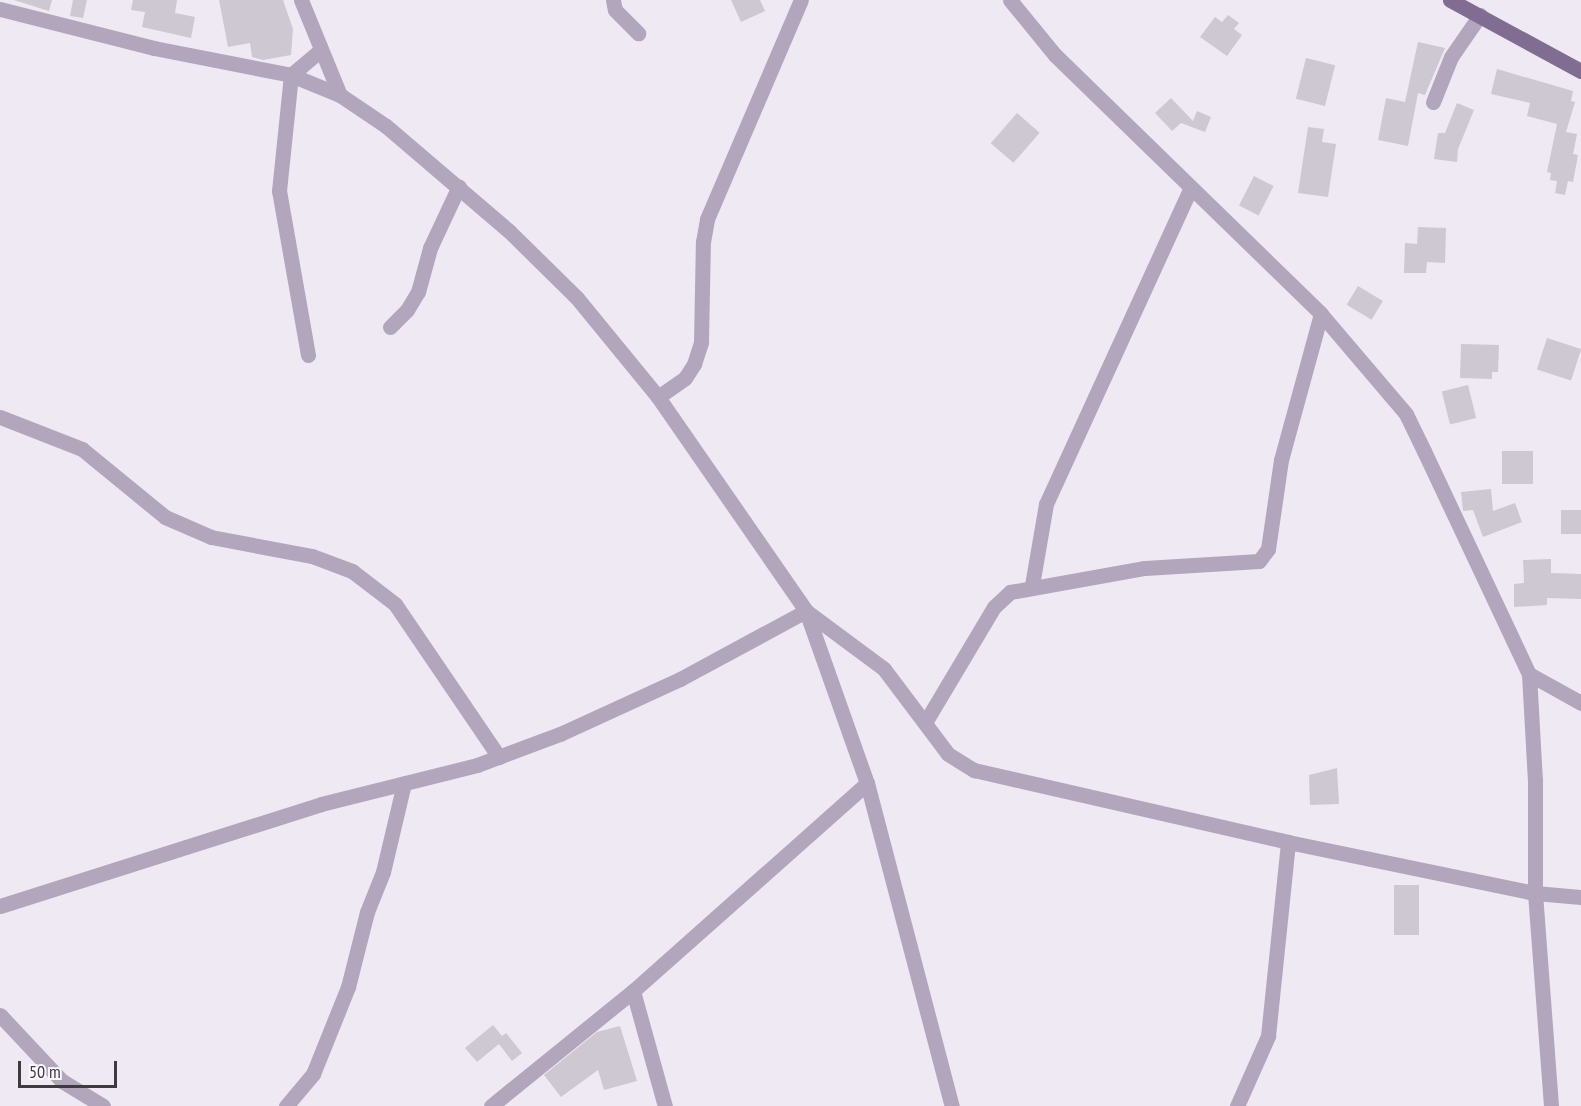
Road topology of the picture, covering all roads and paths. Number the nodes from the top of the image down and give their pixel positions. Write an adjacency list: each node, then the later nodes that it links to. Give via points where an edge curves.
1 (301, 0): 9 (street)
2 (613, 0): 8 (street, via 615,10)
3 (801, 0): 19 (street, via 707,219 701,342 694,364 685,378)
4 (1010, 0): 15 (street, via 1055,55)
5 (1450, 0): 7 (main road)
6 (0, 9): 11 (street, via 154,48)
7 (1480, 15): 10 (main road); 13 (street, via 1451,57)
8 (638, 33)
9 (320, 51): 11 (street); 12 (street)
10 (1581, 71)
11 (291, 75): 12 (street); 18 (street, via 279,191)
12 (340, 95): 14 (street, via 386,126)
13 (1433, 102)
14 (459, 186): 17 (street, via 429,248 418,292 408,310); 19 (street, via 577,298)
15 (1190, 189): 16 (street); 21 (street, via 1046,504)
16 (1321, 314): 21 (street, via 1281,460 1268,549 1259,561 1144,568); 23 (street, via 1406,414)
17 (390, 327)
18 (308, 355)
19 (658, 397): 22 (street)
20 (0, 417): 26 (street, via 82,448 165,517 211,537 312,556 352,571 395,604)
21 (1032, 585): 25 (street, via 1010,592 993,607)
22 (806, 611): 25 (street, via 866,651); 26 (street, via 680,679 560,734); 28 (street)
23 (1528, 674): 24 (street); 30 (street, via 1535,780)
24 (1581, 703)
25 (926, 721): 29 (street, via 948,754 974,770)
26 (499, 757): 27 (street)
27 (404, 783): 32 (street, via 321,804); 36 (street, via 383,872 367,912 348,987 313,1074)
28 (867, 783): 33 (street); 39 (street)
29 (1288, 842): 30 (street); 40 (street, via 1268,1036)
30 (1535, 893): 31 (street); 41 (street)
31 (1581, 897)
32 (0, 906)
33 (633, 991): 37 (street); 38 (street)
34 (0, 1015): 35 (street, via 62,1081)
35 (103, 1106)
36 (286, 1106)
37 (491, 1106)
38 (665, 1106)
39 (952, 1106)
40 (1237, 1106)
41 (1551, 1106)

